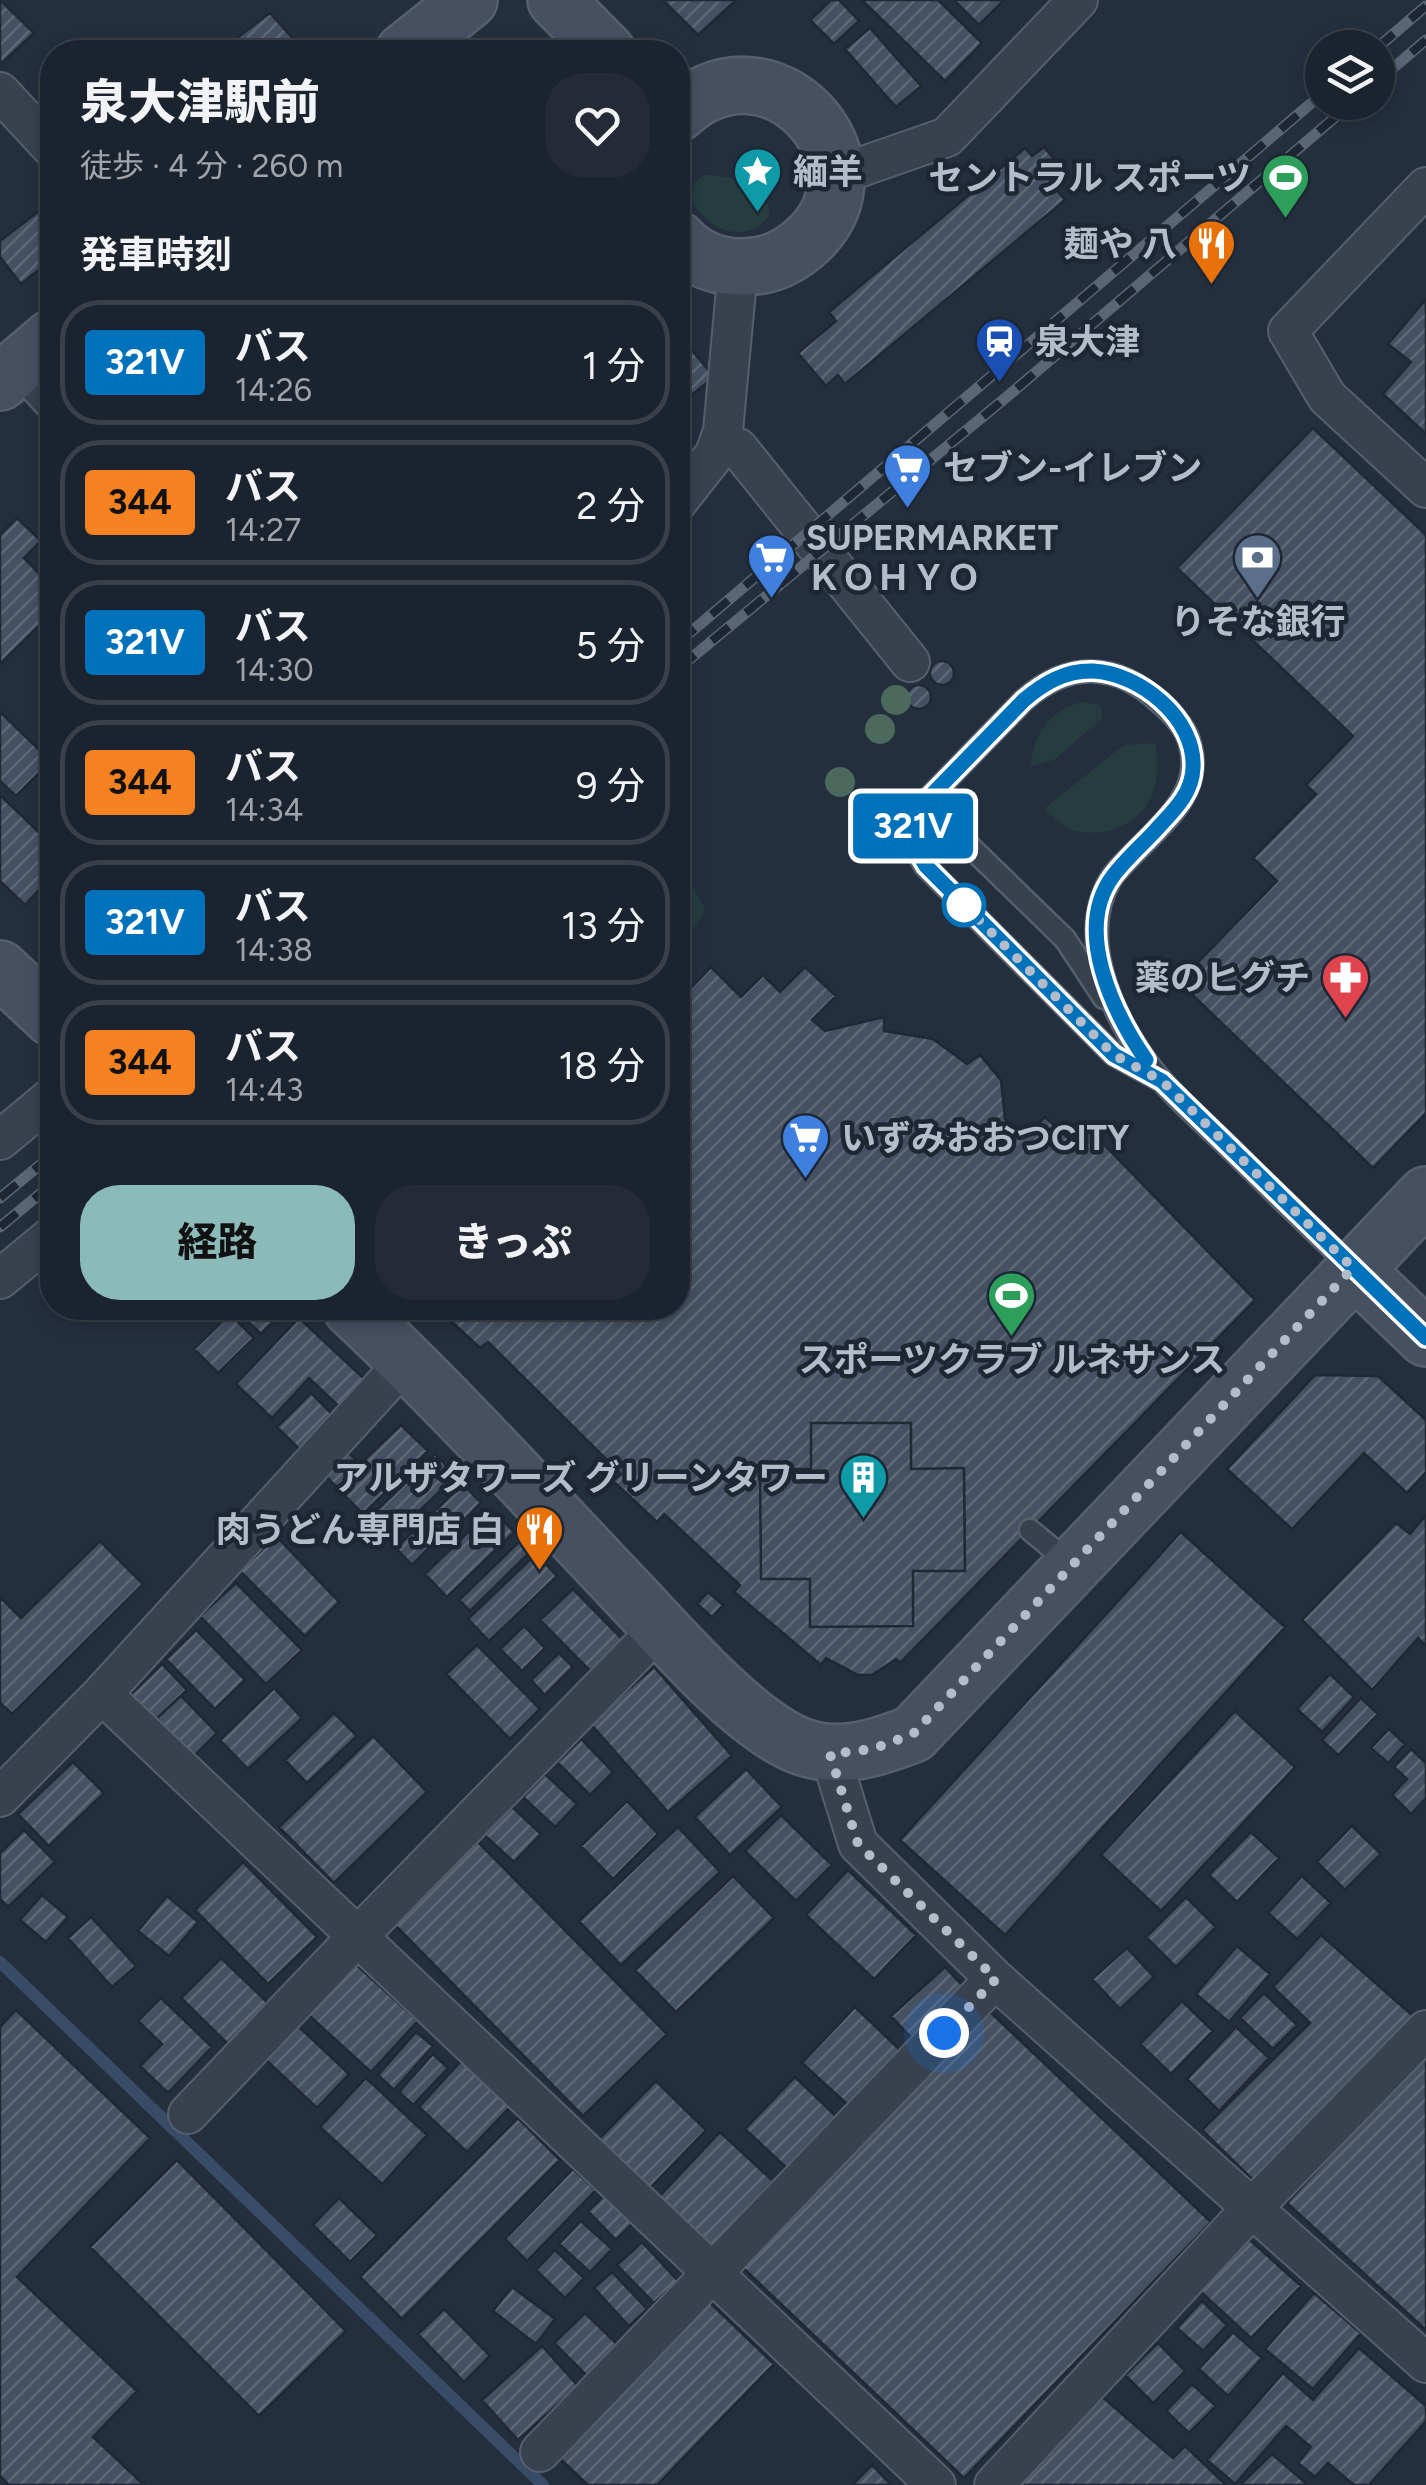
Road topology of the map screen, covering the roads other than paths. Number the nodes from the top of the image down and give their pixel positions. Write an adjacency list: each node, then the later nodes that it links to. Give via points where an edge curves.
1 (468, 0): 4 (street)
2 (556, 0): 5 (street)
3 (1078, 0): 9 (street, via 948,138)
4 (419, 40)
5 (594, 40)
6 (0, 92): 8 (street)
7 (690, 102): 9 (street, via 717,88 773,90 818,124)
8 (40, 135)
9 (835, 176): 12 (street, via 816,232 795,252 768,265)
10 (1426, 187): 15 (street, via 1288,330 1327,397)
11 (690, 249): 12 (street, via 710,263)
12 (738, 268): 14 (street, via 723,430)
13 (738, 448): 16 (street)
14 (690, 485)
15 (1426, 488)
16 (910, 662)
17 (956, 834): 20 (lane, via 1065,939)
18 (0, 970): 19 (street)
19 (40, 1007)
20 (1131, 1038): 21 (lane); 21 (lane, via 1100,963 1102,898 1111,878 1181,802 1193,756 1182,726 1144,689 1110,673 1072,672 1024,700 918,809 914,848 1114,1055)
21 (1162, 1081): 26 (lane)
22 (40, 1107): 23 (street)
23 (0, 1140)
24 (1426, 1195): 26 (street)
25 (40, 1246): 27 (street)
26 (1353, 1268): 29 (street); 32 (street)
27 (0, 1279)
28 (364, 1320): 30 (street)
29 (1426, 1338)
30 (407, 1360): 33 (street); 34 (street)
31 (1030, 1530): 32 (lane)
32 (1072, 1566): 35 (street, via 913,1734 873,1749)
33 (661, 1628): 35 (street, via 758,1724); 37 (street)
34 (102, 1694): 36 (street); 37 (street)
35 (830, 1754): 38 (street, via 858,1844)
36 (0, 1797)
37 (357, 1936): 40 (street); 42 (street)
38 (996, 1979): 41 (street); 42 (street)
39 (1426, 2030): 41 (street)
40 (188, 2114)
41 (1253, 2207): 43 (street); 46 (street)
42 (714, 2274): 44 (street); 45 (street)
43 (1426, 2363)
44 (540, 2452)
45 (936, 2485)
46 (994, 2485)

